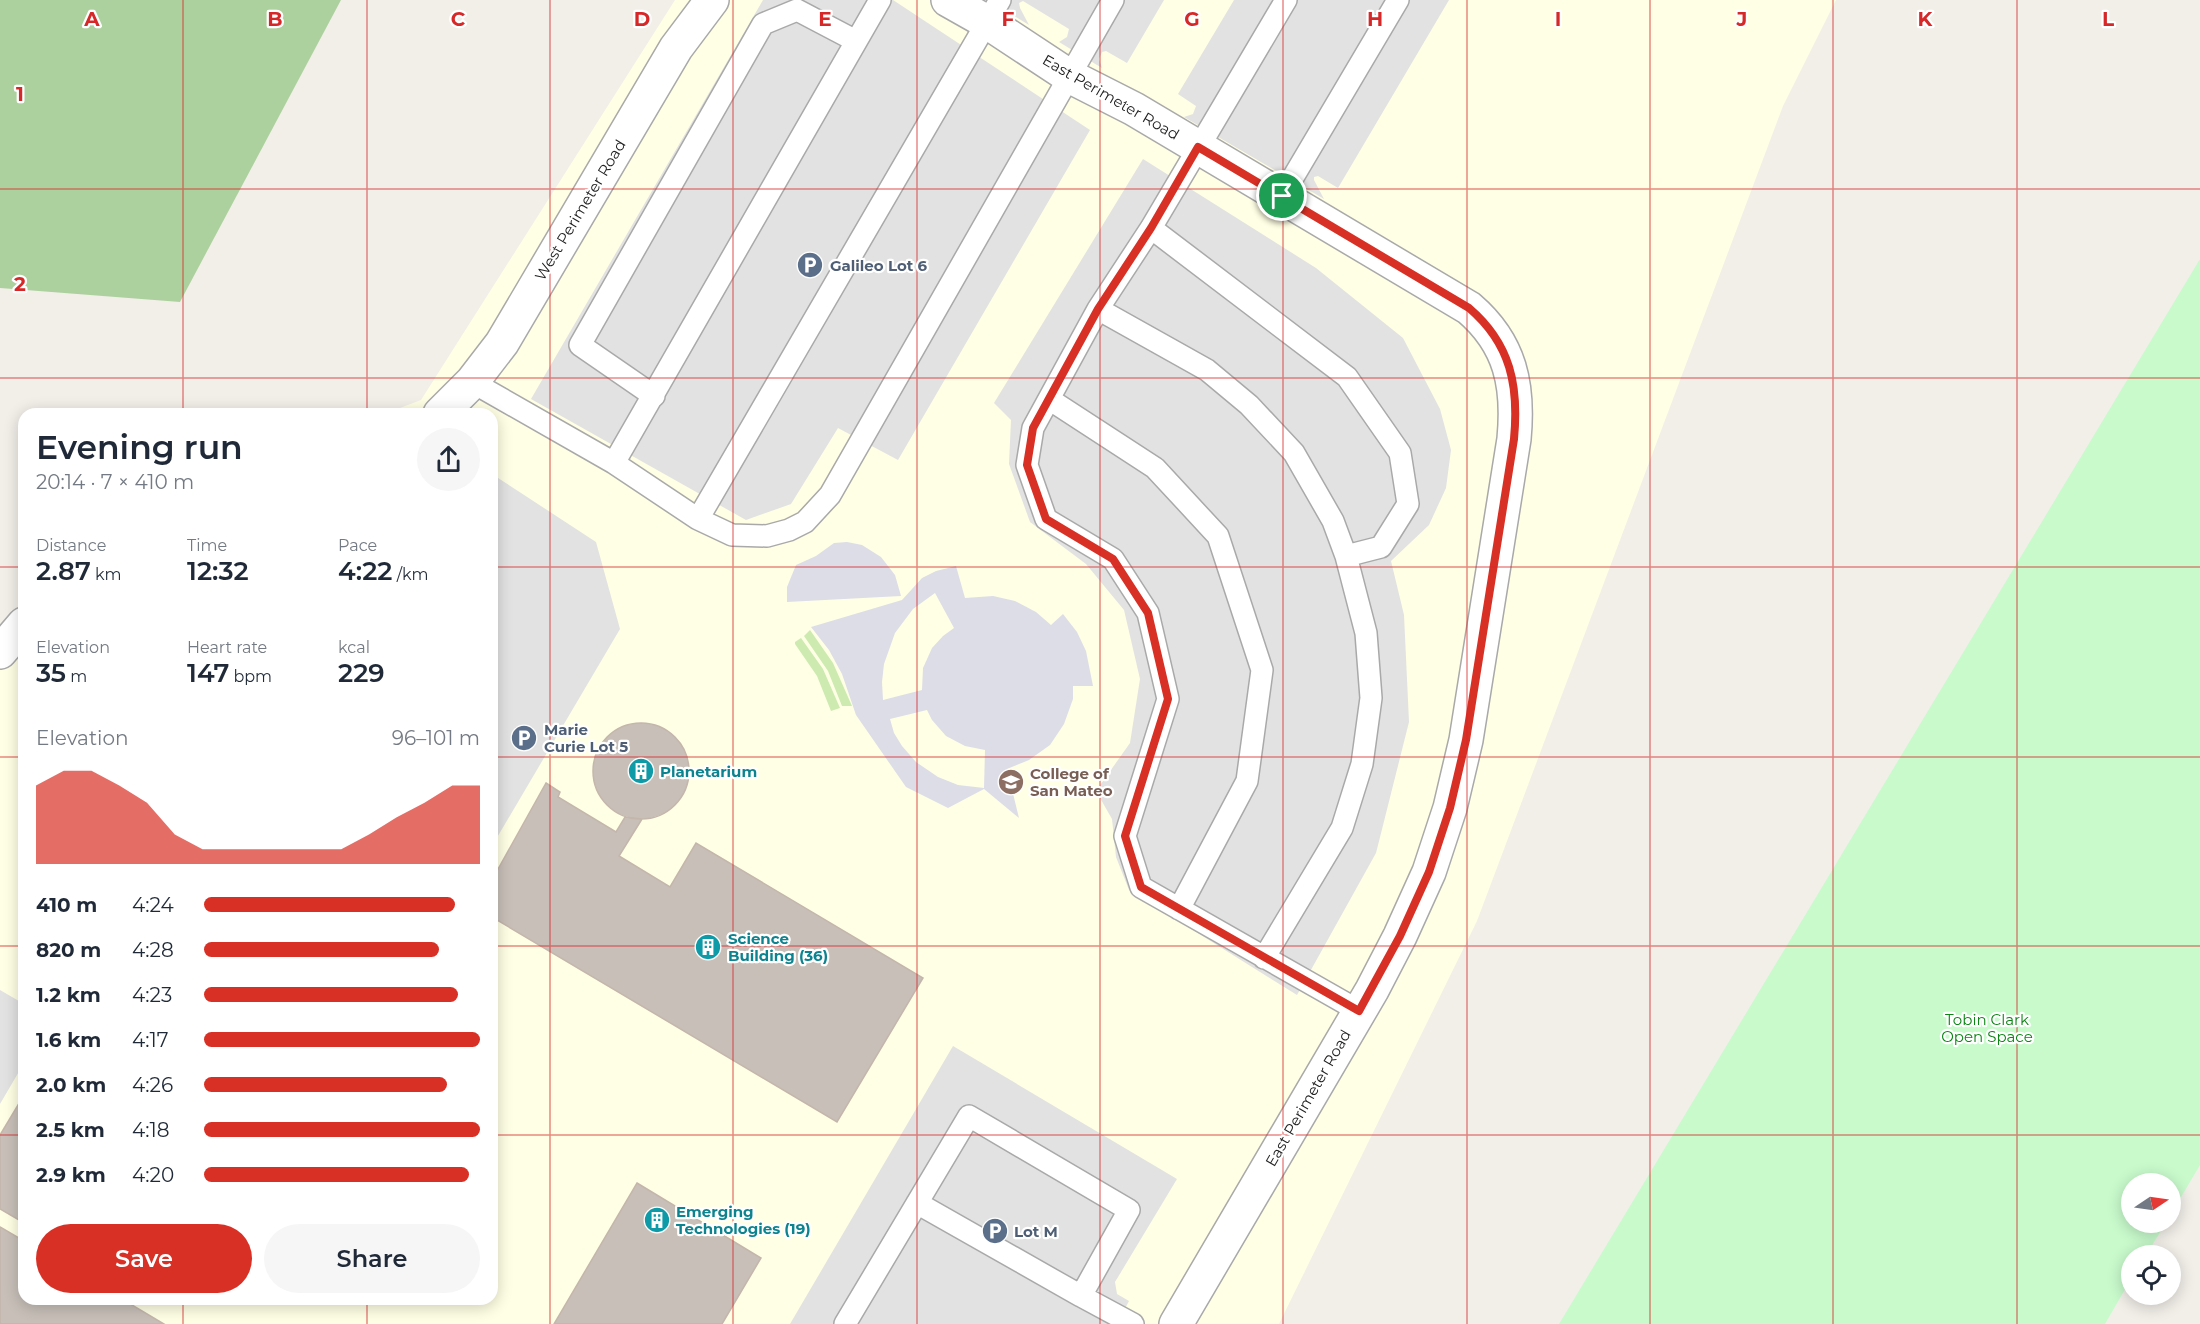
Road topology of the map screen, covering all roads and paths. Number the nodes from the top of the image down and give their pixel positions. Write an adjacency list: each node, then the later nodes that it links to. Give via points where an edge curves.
1 (712, 0): 14 (street, West Perimeter Road, via 676,48 502,343)
2 (880, 0): 8 (lane)
3 (948, 0): 7 (street, East Perimeter Road)
4 (1113, 0): 9 (lane)
5 (1286, 0): 10 (lane)
6 (1398, 0): 11 (lane)
7 (994, 11): 9 (street, East Perimeter Road); 19 (lane)
8 (856, 41): 15 (lane); 15 (lane, via 797,10 763,24 580,345)
9 (1069, 76): 10 (street, East Perimeter Road); 19 (lane, via 830,495 805,522 767,536 732,535)
10 (1198, 147): 11 (street, East Perimeter Road); 12 (lane)
11 (1282, 196): 25 (street, East Perimeter Road, via 1474,312 1503,352 1516,399 1514,439 1466,740 1450,808 1429,872)
12 (1151, 228): 13 (lane); 20 (lane, via 1347,377 1400,453 1408,504 1381,547)
13 (1098, 309): 16 (lane); 20 (lane, via 1207,370 1248,405 1294,453 1333,521)
14 (471, 381): 17 (street, West Perimeter Road); 18 (lane)
15 (654, 396): 18 (lane)
16 (1049, 399): 23 (lane, via 1033,428 1027,465 1046,519 1113,559 1148,613 1168,699 1125,836 1141,887); 23 (lane, via 1155,468 1218,536 1262,670 1247,781)
17 (446, 408)
18 (614, 463): 19 (lane)
19 (698, 519)
20 (1346, 556): 24 (lane, via 1368,655 1371,698 1362,764 1342,828)
21 (18, 631): 22 (street)
22 (0, 652)
23 (1179, 909): 24 (lane)
24 (1264, 958): 25 (lane)
25 (1359, 1011): 30 (street, East Perimeter Road)
26 (917, 1203): 27 (lane); 27 (lane, via 969,1116 1130,1210); 28 (lane)
27 (1081, 1296): 29 (lane)
28 (845, 1324)
29 (1133, 1324)
30 (1176, 1324)

